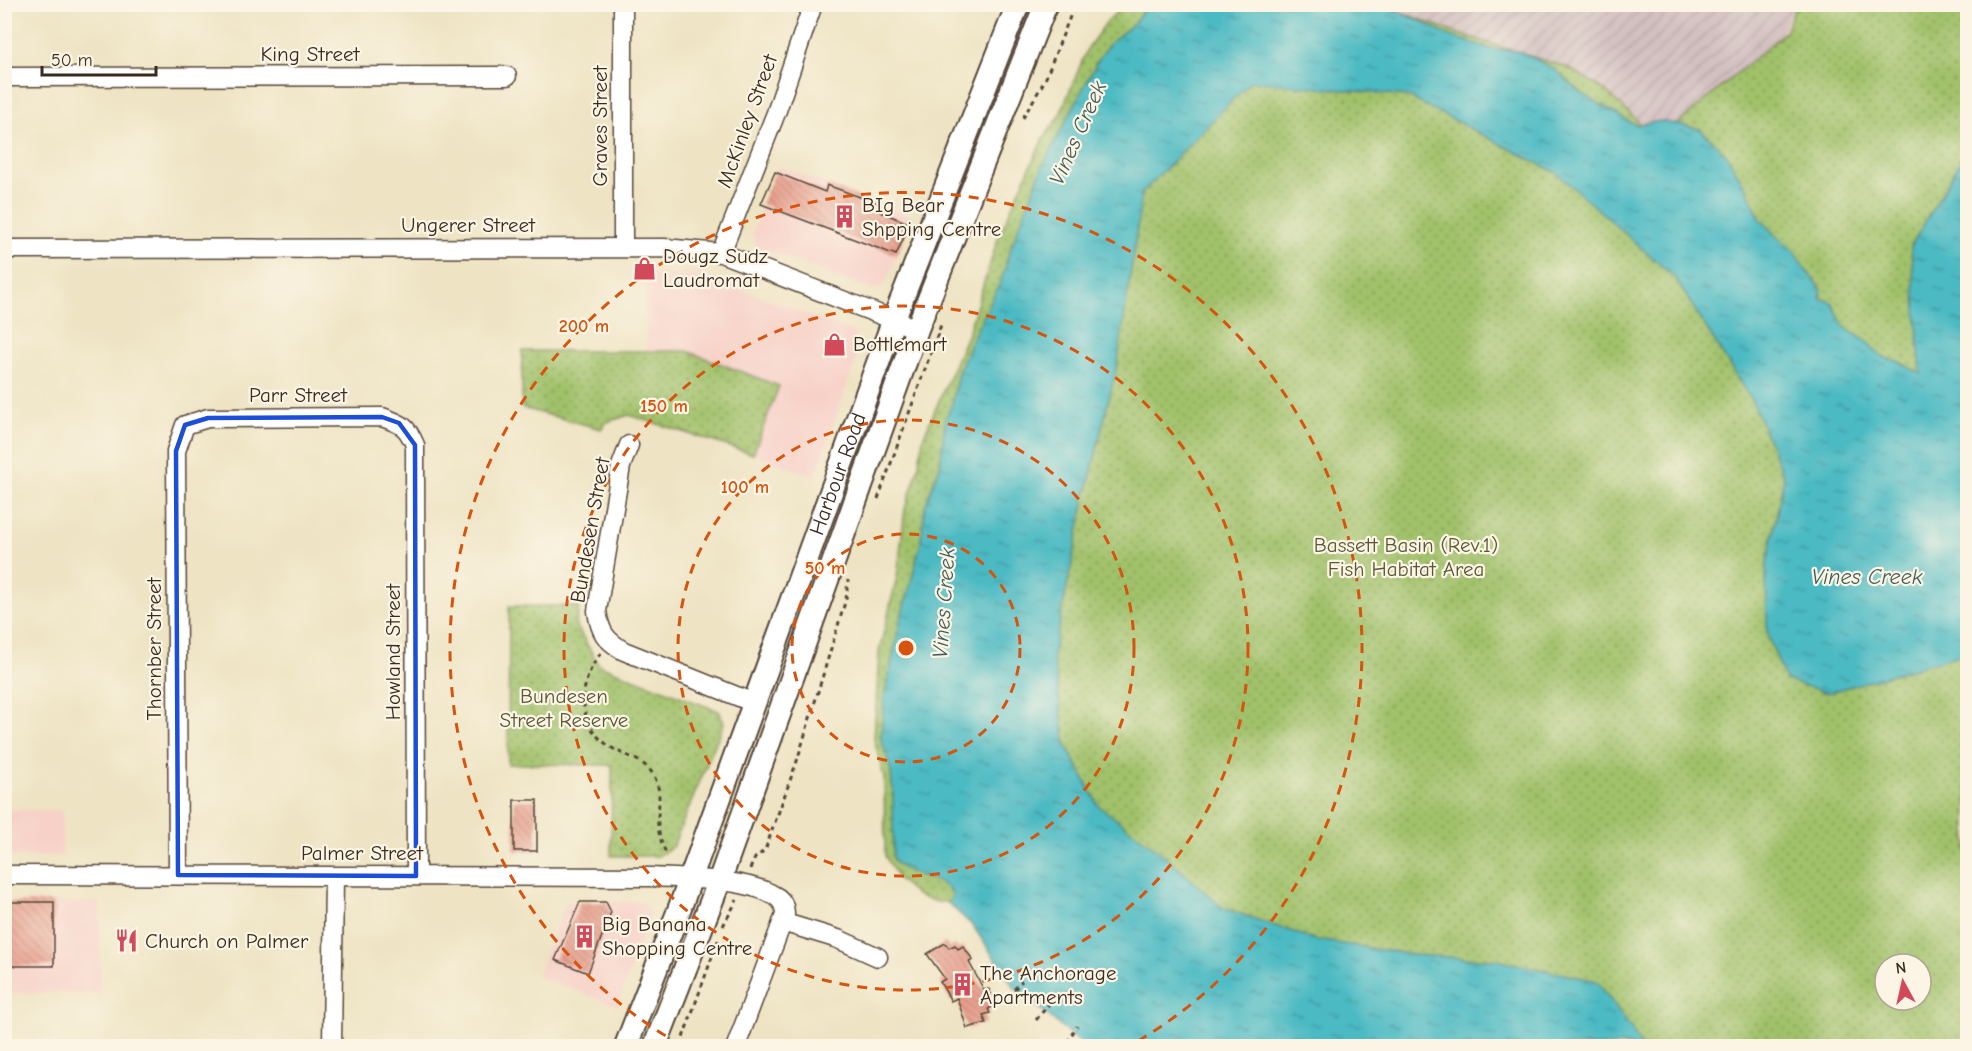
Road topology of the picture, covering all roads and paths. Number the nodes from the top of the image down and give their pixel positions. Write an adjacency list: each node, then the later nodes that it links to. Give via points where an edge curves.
1 (623, 4): 9 (street, Graves Street)
2 (813, 4): 11 (street, McKinley Street, via 776,113)
3 (1018, 4): 12 (main road, Harbour Road)
4 (1046, 4): 14 (main road, Harbour Road)
5 (1075, 4): 8 (path, via 1045,80)
6 (507, 76): 7 (street, King Street)
7 (4, 77)
8 (1022, 119)
9 (623, 248): 10 (street, Ungerer Street); 11 (street, Ungerer Street)
10 (4, 249)
11 (721, 253): 12 (street, Ungerer Street)
12 (894, 319): 14 (street, Ungerer Street); 21 (main road, Harbour Road)
13 (943, 319): 18 (path)
14 (917, 329): 29 (main road, Harbour Road)
15 (185, 425): 16 (street, Parr Street, via 208,418 382,417); 25 (street, Thornber Street, via 176,451)
16 (409, 430): 27 (street, Howland Street, via 416,464)
17 (629, 445): 20 (street, Bundesen Street, via 621,466 597,611 600,626)
18 (876, 505)
19 (848, 579): 23 (path, via 846,599 797,761 765,850)
20 (611, 644): 21 (street); 22 (path, via 588,672 583,694 585,715 600,739 642,762 655,777 660,797 658,825)
21 (754, 702): 28 (main road, Harbour Road)
22 (666, 853)
23 (750, 869)
24 (4, 875): 25 (street, Palmer Street)
25 (178, 875): 26 (street, Palmer Street)
26 (334, 876): 27 (street, Palmer Street); 39 (street)
27 (416, 876): 28 (street, Palmer Street)
28 (689, 879): 29 (street, Palmer Street); 40 (main road, Harbour Road)
29 (719, 882): 31 (street, Palmer Street, via 744,884 775,895 785,907); 41 (main road, Harbour Road)
30 (739, 897): 42 (path, via 722,930)
31 (782, 922): 32 (street, via 838,939); 43 (street)
32 (878, 957)
33 (1022, 981): 34 (path)
34 (1008, 996)
35 (1049, 1004): 36 (path)
36 (1036, 1020)
37 (1077, 1026): 38 (path)
38 (1067, 1042)
39 (332, 1047)
40 (626, 1047)
41 (655, 1047)
42 (681, 1047)
43 (736, 1047)

